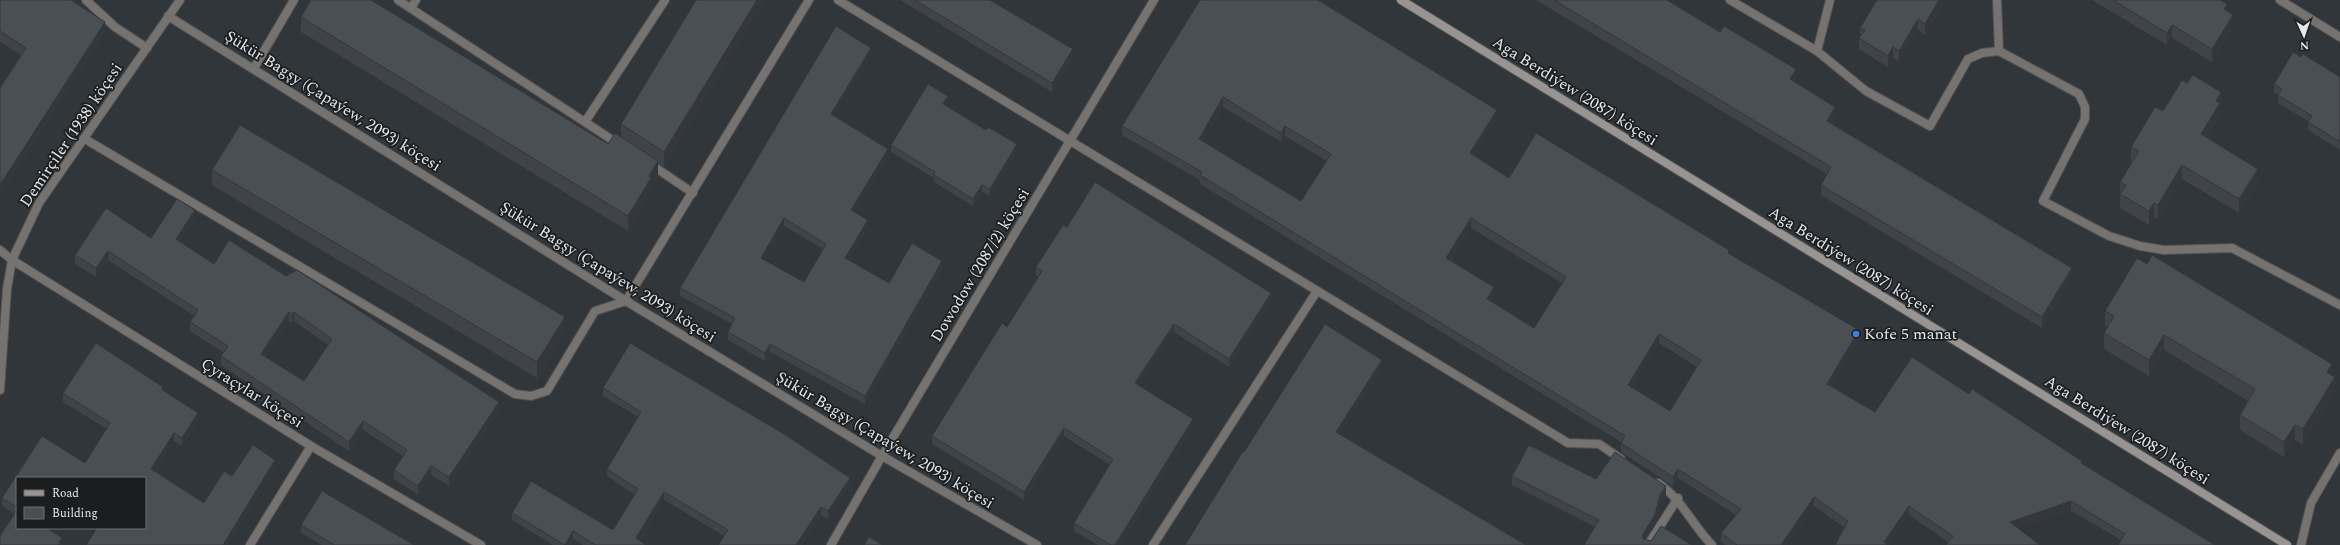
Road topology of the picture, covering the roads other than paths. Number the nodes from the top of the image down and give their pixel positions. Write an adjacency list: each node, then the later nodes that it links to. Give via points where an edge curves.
1 (86, 0): 18 (street, via 115,27)
2 (180, 0): 16 (street, Demirçiler (1938) köçesi)
3 (294, 0): 21 (street)
4 (398, 0): 15 (street)
5 (416, 0): 15 (street)
6 (666, 0): 22 (street)
7 (809, 0): 27 (street)
8 (838, 0): 24 (street)
9 (1154, 0): 24 (street, Dowodow (2087/2) köçesi)
10 (1401, 0): 48 (street, Aga Berdiýew (2087) köçesi)
11 (1730, 0): 19 (street)
12 (1830, 0): 19 (street)
13 (1997, 0): 20 (street)
14 (2280, 0): 17 (street)
15 (411, 8): 22 (street)
16 (168, 16): 18 (street, Demirçiler (1938) köçesi); 21 (street, Şükür Bagşy (Çapaýew, 2093) köçesi)
17 (2340, 37)
18 (147, 48): 23 (street, Demirçiler (1938) köçesi)
19 (1817, 51): 20 (street, via 1866,91 1930,126 1968,59 1982,53)
20 (1999, 52): 32 (street, via 2079,94 2085,107 2085,119 2043,201 2109,236 2140,246 2164,250 2232,248)
21 (254, 68): 31 (street, Şükür Bagşy (Çapaýew, 2093) köçesi)
22 (585, 122): 25 (street)
23 (85, 139): 29 (street, Demirçiler (1938) köçesi, via 39,203); 31 (street, via 515,394 531,396 547,391 595,311)
24 (1071, 140): 30 (street); 37 (street, Dowodow (2087/2) köçesi)
25 (630, 151)
26 (642, 160): 27 (street)
27 (693, 193): 31 (street)
28 (0, 250): 29 (street, Çyraçylar köçesi)
29 (12, 260): 33 (street, Demirçiler (1938) köçesi); 35 (street, Çyraçylar köçesi)
30 (1317, 291): 38 (street, via 1568,443 1599,444); 45 (street)
31 (626, 301): 37 (street, Şükür Bagşy (Çapaýew, 2093) köçesi)
32 (2340, 305)
33 (2, 335): 34 (street, Demirçiler (1938) köçesi)
34 (0, 390)
35 (311, 446): 41 (street); 42 (street, Çyraçylar köçesi)
36 (2340, 453): 49 (street, via 2311,503)
37 (882, 456): 43 (street, Dowodow (2087/2) köçesi); 44 (street, Şükür Bagşy (Çapaýew, 2093) köçesi)
38 (1630, 465)
39 (1649, 477): 40 (street)
40 (1678, 498): 46 (street); 47 (street, via 1703,536)
41 (250, 545)
42 (481, 545)
43 (831, 545)
44 (1037, 545)
45 (1153, 545)
46 (1648, 545)
47 (1712, 545)
48 (2287, 545)
49 (2301, 545)

